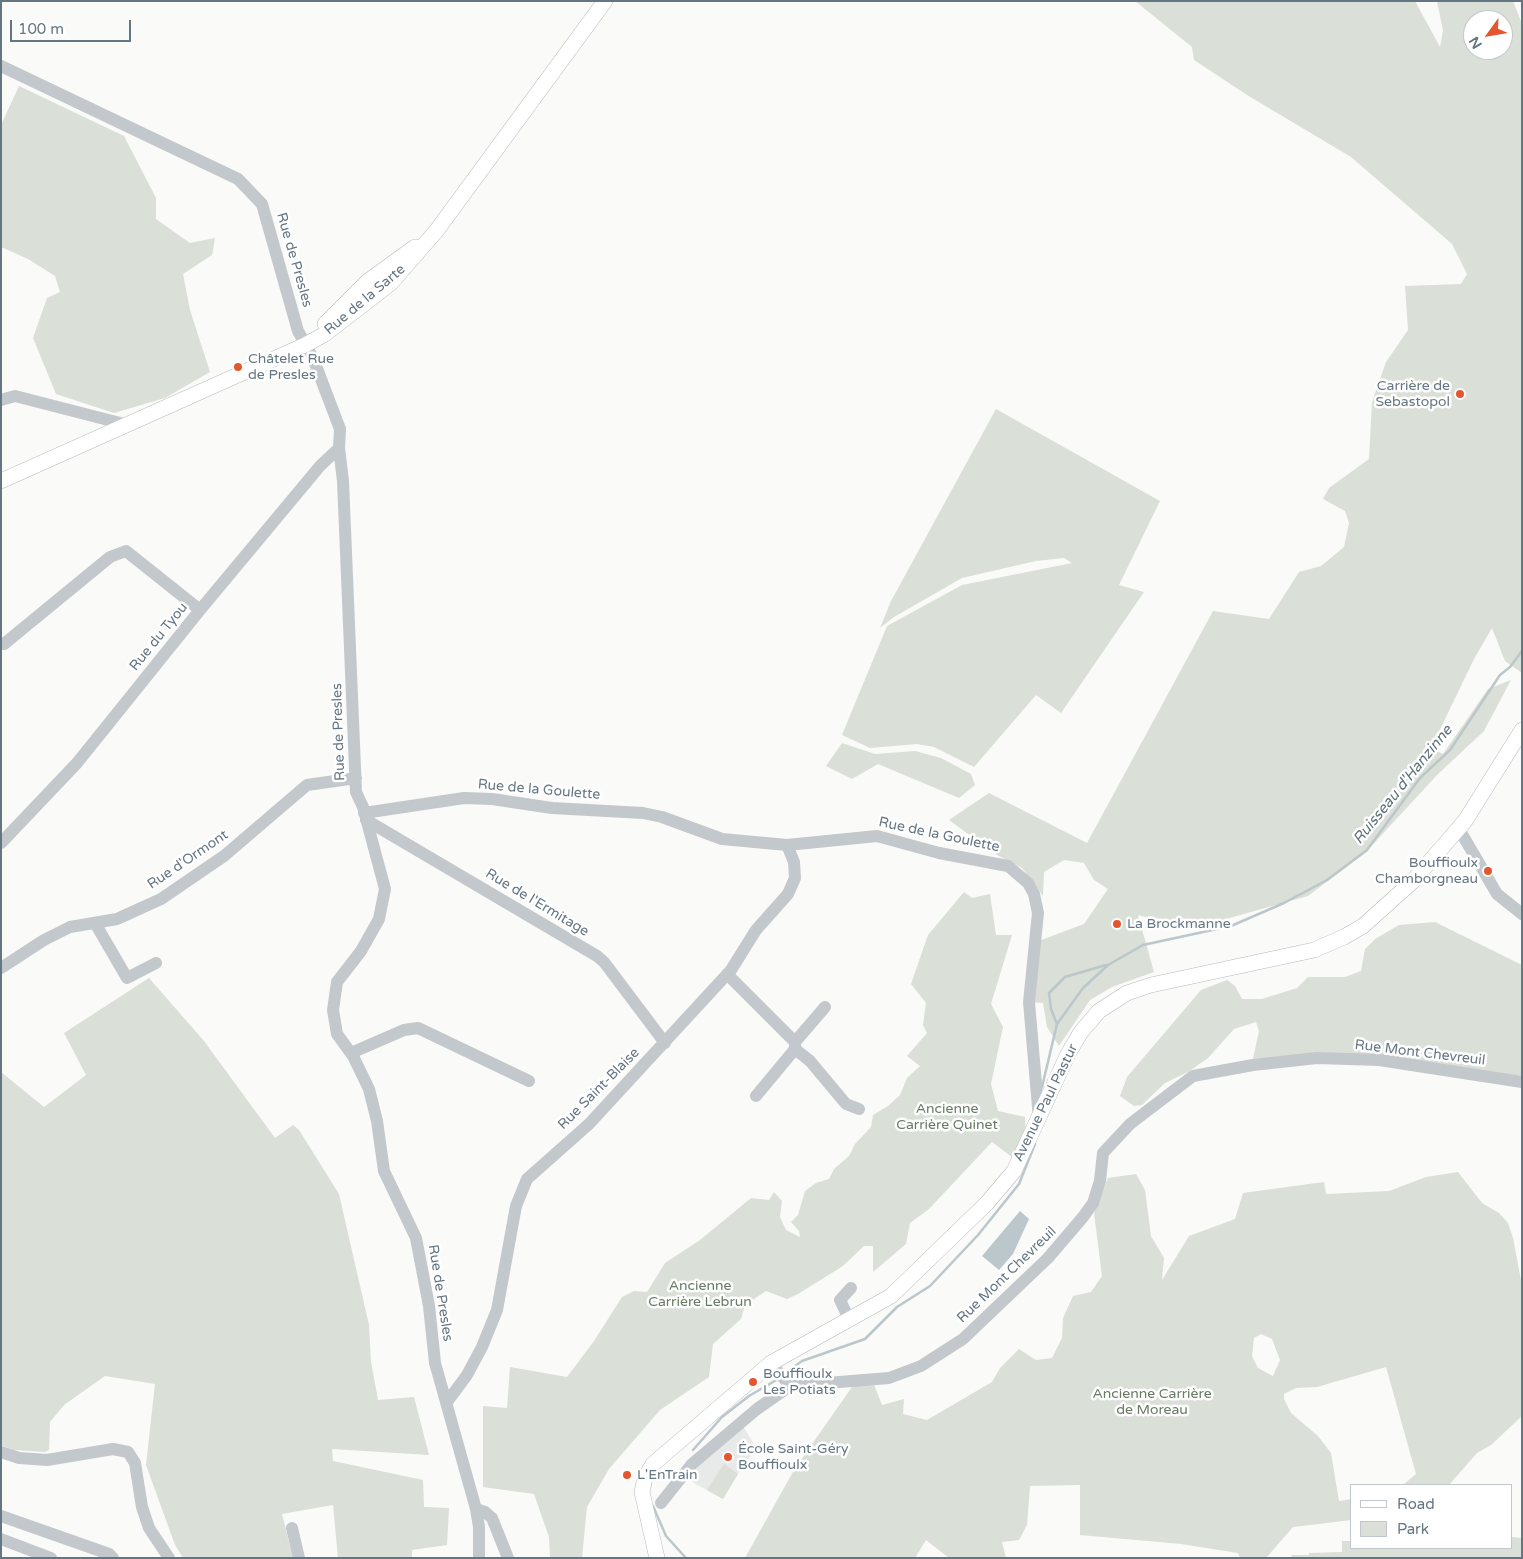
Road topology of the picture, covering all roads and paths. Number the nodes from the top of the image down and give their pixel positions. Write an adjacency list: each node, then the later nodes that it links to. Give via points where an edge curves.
1 (604, 1): 3 (main road, Rue de la Sarte, via 437,230 398,268 342,314 325,334)
2 (1, 66): 3 (street, Rue de Presles, via 238,179 262,204 298,331)
3 (305, 345): 6 (main road, Rue de la Sarte); 8 (street, Rue de Presles, via 340,429)
4 (1, 400): 5 (street, via 15,396)
5 (102, 417): 6 (street); 7 (street)
6 (124, 424): 7 (main road, Rue de la Sarte)
7 (104, 434): 9 (main road, Rue de la Sarte)
8 (339, 448): 10 (street, Rue du Tyou, via 320,466); 13 (street, Rue de Presles)
9 (1, 481)
10 (200, 610): 11 (street, via 126,551 110,558); 16 (street, Rue du Tyou, via 77,763)
11 (4, 644)
12 (1522, 730): 15 (main road, Avenue Paul Pastur)
13 (356, 778): 14 (street, Rue de Presles, via 356,792); 19 (street, Rue d'Ormont, via 307,784 224,856 161,899 116,919)
14 (365, 816): 17 (street, Rue de la Goulette, via 464,798 492,799 552,808 643,813 722,839); 24 (street, Rue de l'Ermitage, via 597,956); 26 (street, Rue de Presles, via 385,889 379,919 361,951 337,982 333,1010 337,1034)
15 (1459, 829): 18 (street, via 1497,894); 31 (main road, Avenue Paul Pastur, via 1394,900 1344,938 1314,950 1150,985 1112,1002 1099,1011 1081,1032)
16 (1, 843)
17 (787, 845): 22 (street, Rue Saint-Blaise, via 794,862 795,878 788,894 756,930); 31 (street, Rue de la Goulette, via 877,836 939,853 994,862 1020,873 1034,894 1038,912 1029,1002)
18 (1522, 914)
19 (94, 923): 20 (street, via 127,978); 21 (street, Rue d'Ormont, via 70,927)
20 (156, 963)
21 (1, 968)
22 (727, 974): 24 (street, Rue Saint-Blaise); 25 (street)
23 (825, 1007): 25 (street)
24 (665, 1043): 35 (street, Rue Saint-Blaise, via 589,1124 527,1179 516,1206 497,1310 482,1348)
25 (795, 1046): 29 (street); 30 (street, via 846,1104)
26 (351, 1053): 27 (street, via 404,1030 418,1028); 35 (street, Rue de Presles, via 369,1089 384,1170 416,1238 429,1306 435,1363)
27 (529, 1081)
28 (1522, 1082): 34 (street, Rue Mont Chevreuil, via 1379,1060 1317,1058 1193,1076 1130,1124 1103,1153 1100,1181 1093,1203 1083,1217 1048,1258 963,1339 920,1366 889,1378)
29 (756, 1096)
30 (859, 1109)
31 (1039, 1119): 33 (main road, Avenue Paul Pastur, via 1014,1170 987,1203 891,1296)
32 (852, 1288): 33 (street, via 840,1300)
33 (849, 1319): 34 (main road, Avenue Paul Pastur)
34 (782, 1376): 37 (street, via 757,1409 692,1464); 48 (main road, Avenue Paul Pastur, via 653,1464 642,1492)
35 (447, 1402): 38 (street, Rue de Presles)
36 (1, 1452): 44 (street, via 19,1458 47,1460 113,1449 128,1452 135,1464 149,1528)
37 (661, 1503)
38 (476, 1509): 46 (street, Rue de Presles); 47 (street, via 492,1518)
39 (1, 1516): 43 (street)
40 (292, 1528): 45 (street)
41 (1, 1539): 42 (street)
42 (51, 1558)
43 (113, 1558)
44 (169, 1558)
45 (299, 1558)
46 (478, 1558)
47 (508, 1558)
48 (657, 1558)

